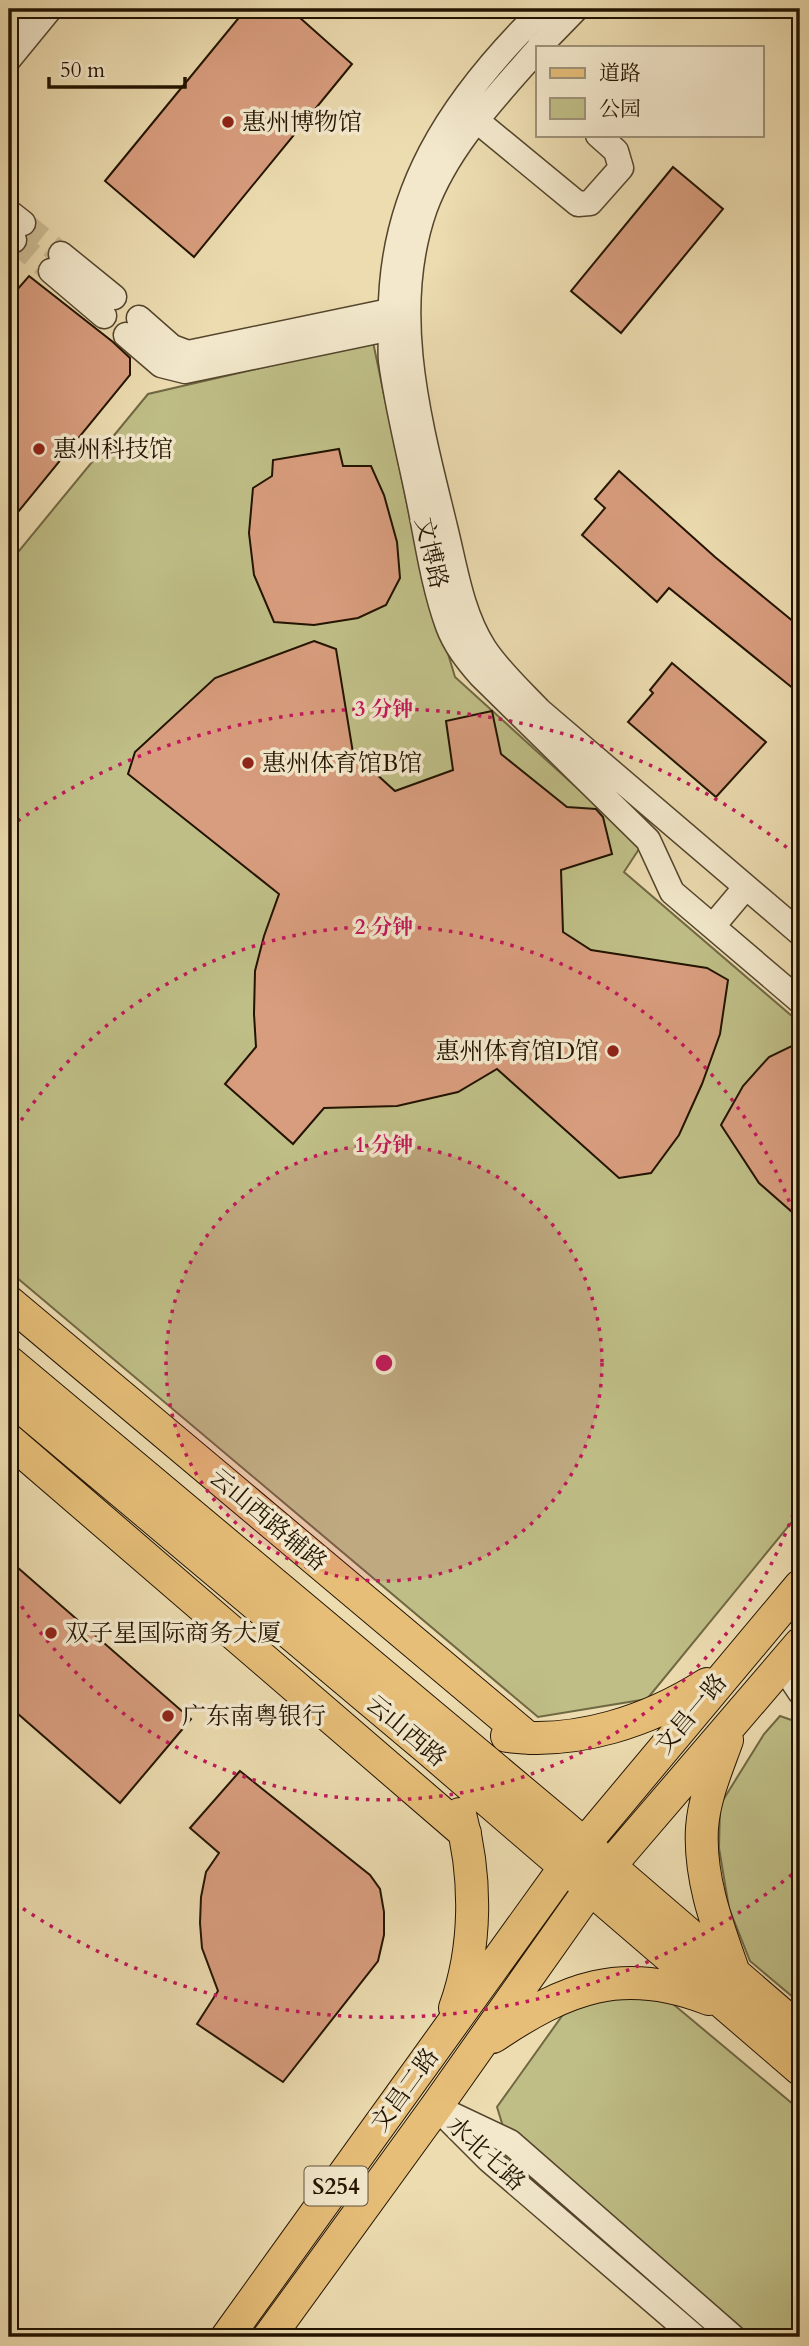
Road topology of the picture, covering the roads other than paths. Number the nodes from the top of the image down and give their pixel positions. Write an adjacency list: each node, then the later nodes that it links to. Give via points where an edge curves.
1 (24, 9): 5 (street)
2 (50, 9): 8 (street)
3 (543, 9): 14 (street, 文博路, via 502,49 454,112 415,181 396,249)
4 (576, 9): 6 (street, 文博路)
5 (9, 27)
6 (540, 46)
7 (536, 54): 9 (street, 文博路)
8 (9, 59)
9 (529, 77): 10 (street, 文博路)
10 (476, 120): 11 (street, via 578,204 590,203 621,168 616,151); 14 (street, 文博路, via 442,171 425,209)
11 (598, 136)
12 (56, 263): 13 (street)
13 (109, 307)
14 (399, 317): 15 (street, via 185,371 161,365); 16 (street, 文博路, via 459,587 484,648 540,711); 17 (street, 文博路, via 391,360 448,626 480,675 648,841 672,892)
15 (133, 326)
16 (745, 888): 17 (street); 18 (street, 文博路)
17 (713, 926): 19 (street, 文博路)
18 (800, 933)
19 (800, 1001)
20 (9, 1302): 22 (main road, 云山西路辅路)
21 (16, 1379): 22 (main road); 26 (main road, 云山西路); 33 (main road, 云山西路)
22 (120, 1396): 24 (main road, 云山西路辅路)
23 (9, 1440): 34 (main road)
24 (236, 1493): 26 (main road); 32 (main road, 云山西路辅路)
25 (800, 1586): 28 (main road, 文昌一路 / S254)
26 (293, 1600): 30 (main road, 云山西路)
27 (794, 1662): 29 (street); 31 (main road, 文昌一路 / S254)
28 (726, 1672): 32 (main road, via 661,1709 615,1726); 35 (main road, 文昌一路 / S254)
29 (800, 1692)
30 (434, 1718): 32 (main road, via 491,1734); 35 (main road, 云山西路)
31 (734, 1722): 36 (main road, 文昌一路 / S254); 37 (main road, via 702,1828 708,1891)
32 (528, 1738)
33 (428, 1749): 34 (main road, via 445,1776); 35 (main road, 云山西路)
34 (465, 1833): 40 (main road, via 470,1868 469,1953)
35 (575, 1856): 36 (main road, 云山西路); 40 (main road, 文昌二路 / S254)
36 (600, 1877): 37 (main road, 云山西路); 38 (main road, 云山西路); 41 (main road, 文昌二路 / S254)
37 (734, 1972): 39 (main road, 云山西路)
38 (727, 2006): 41 (main road, via 667,1986 603,1984 541,2006); 42 (main road, 云山西路)
39 (800, 2030)
40 (445, 2036): 44 (main road, 文昌二路 / S254)
41 (479, 2046): 43 (main road, 文昌二路 / S254)
42 (800, 2069)
43 (436, 2107): 45 (main road, 文昌二路 / S254); 46 (street, 水北七路, via 489,2160); 47 (street, 水北七路, via 510,2142)
44 (227, 2337)
45 (269, 2337)
46 (695, 2337)
47 (733, 2337)

